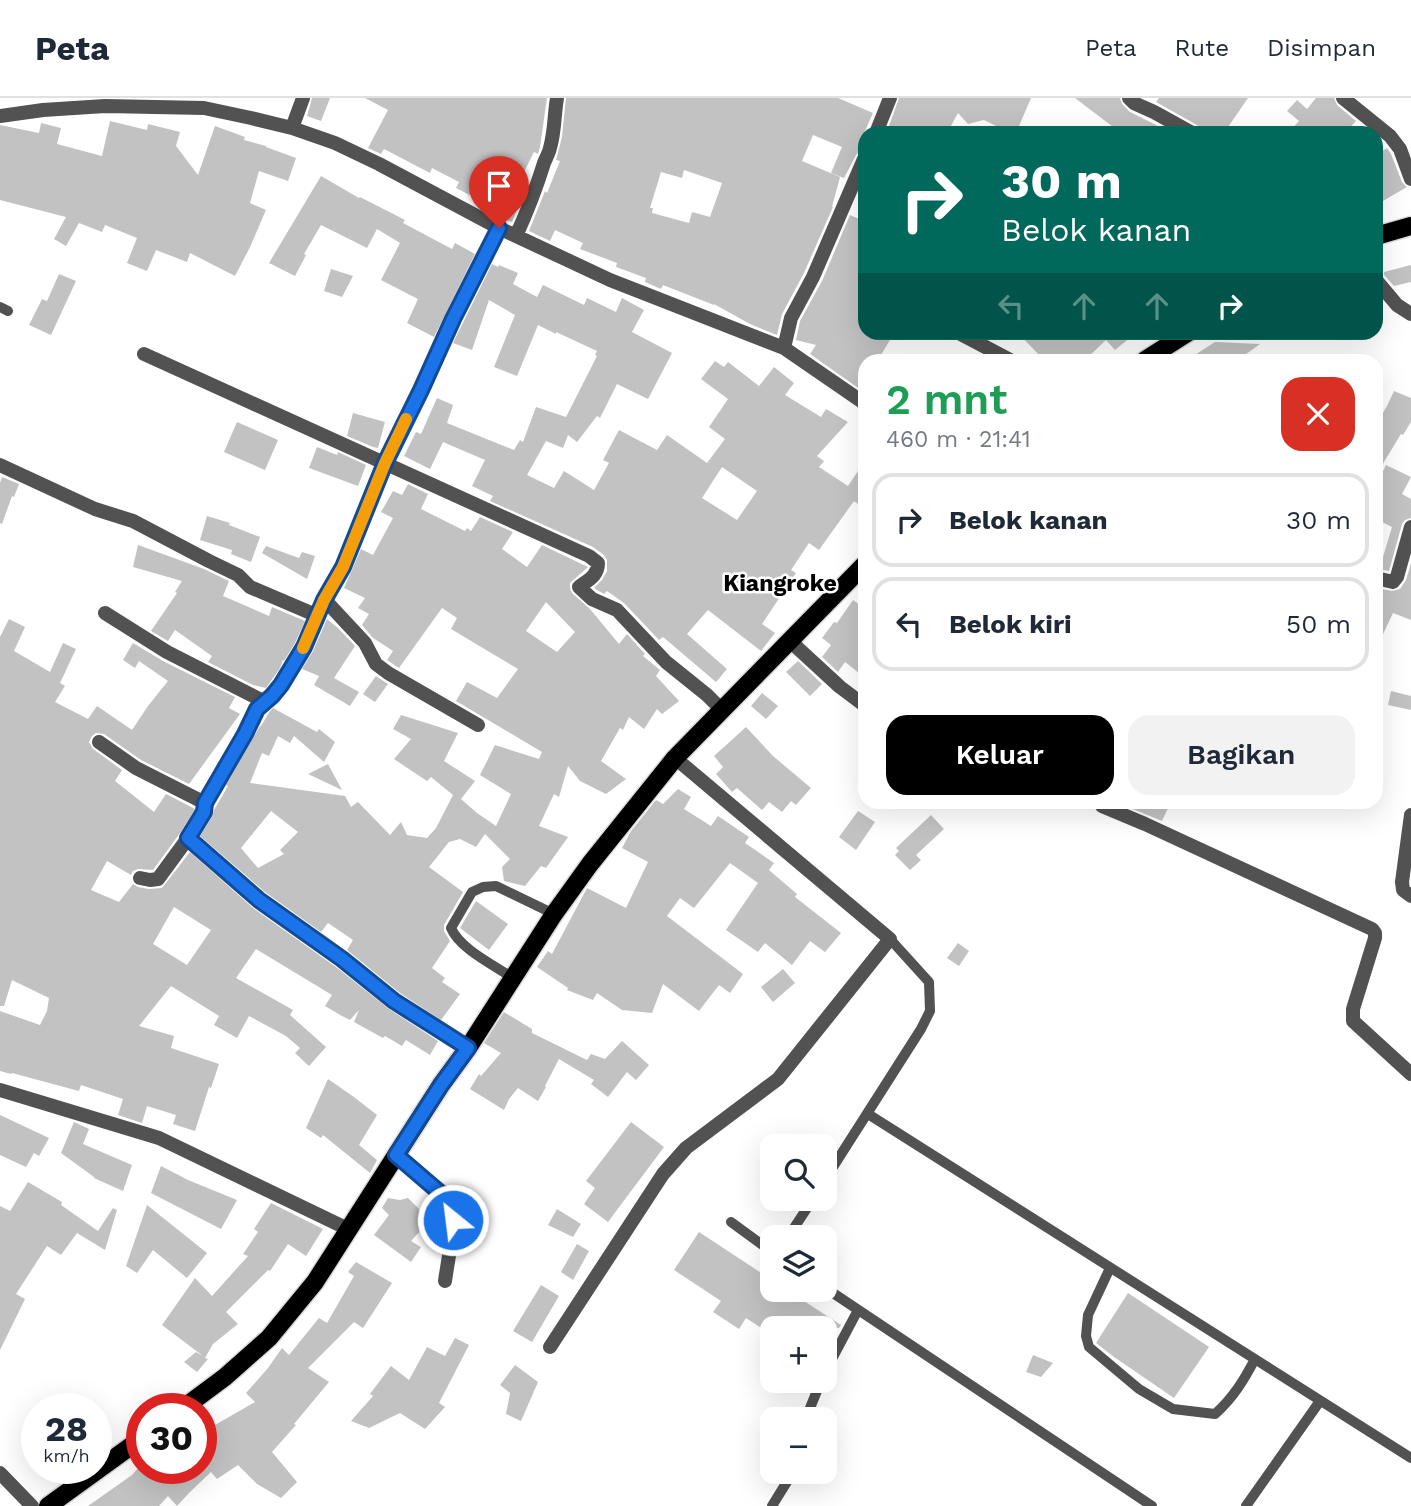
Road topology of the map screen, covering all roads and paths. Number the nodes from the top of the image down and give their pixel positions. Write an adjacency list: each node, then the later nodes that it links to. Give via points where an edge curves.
1 (303, 98): 10 (street)
2 (557, 98): 17 (street, via 550,149)
3 (890, 98): 7 (street)
4 (1129, 98): 8 (street)
5 (1343, 98): 9 (street)
6 (0, 116): 10 (street, via 105,106 204,108)
7 (879, 126)
8 (1179, 126)
9 (1378, 126)
10 (292, 128): 15 (street, via 379,164)
11 (1383, 130): 13 (street, via 1400,149)
12 (858, 173): 22 (street, via 791,318)
13 (1411, 179)
14 (1411, 226): 16 (main road)
15 (499, 228): 17 (street); 27 (street)
16 (1383, 234)
17 (516, 236): 22 (street, via 610,280)
18 (1383, 288): 19 (street)
19 (1411, 314)
20 (972, 340): 24 (street)
21 (1176, 340): 25 (main road)
22 (784, 348): 26 (street)
23 (144, 354): 27 (street)
24 (999, 354)
25 (1154, 354)
26 (858, 399)
27 (385, 463): 32 (street, via 343,567); 38 (street, via 589,556 598,569 579,587 592,599 617,610 666,662)
28 (0, 465): 34 (street, via 95,509 133,521 238,575 250,587)
29 (1411, 527): 31 (street, via 1397,577 1393,582)
30 (858, 571): 35 (main road)
31 (1383, 581)
32 (324, 600): 34 (street); 39 (street, via 365,643 382,669)
33 (105, 613): 37 (street, via 167,652)
34 (318, 616): 37 (street, via 281,685)
35 (790, 641): 36 (street); 38 (main road)
36 (858, 700)
37 (265, 702): 42 (street)
38 (722, 710): 41 (main road)
39 (478, 725)
40 (99, 742): 42 (street, via 136,768)
41 (675, 758): 48 (main road); 49 (street)
42 (205, 803): 45 (street)
43 (1109, 809): 52 (street, via 1372,929 1375,938 1353,1021)
44 (1411, 815): 47 (street, via 1402,882)
45 (188, 838): 46 (street, via 158,879); 51 (street, via 259,900 394,1001)
46 (140, 878)
47 (1411, 897)
48 (554, 914): 50 (main road); 50 (lane, via 496,886 472,892 451,928 455,937)
49 (890, 939): 54 (lane, via 929,982 930,1011); 64 (street, via 778,1079 686,1148 663,1174)
50 (513, 978): 51 (main road)
51 (468, 1048): 55 (main road)
52 (1411, 1074)
53 (0, 1090): 58 (street, via 159,1138)
54 (868, 1114): 56 (lane); 60 (lane)
55 (396, 1155): 58 (main road); 61 (street, via 452,1208)
56 (837, 1161)
57 (731, 1222): 59 (lane)
58 (348, 1229): 67 (main road, via 315,1282 269,1338)
59 (760, 1243)
60 (1110, 1268): 66 (lane); 66 (lane, via 1088,1315 1086,1336 1089,1347 1139,1389 1173,1409 1215,1414 1240,1387)
61 (444, 1281)
62 (837, 1296): 63 (lane)
63 (858, 1310): 65 (lane); 76 (lane)
64 (550, 1347)
65 (837, 1347)
66 (1255, 1359): 68 (lane)
67 (204, 1393)
68 (1320, 1401): 70 (lane); 77 (lane)
69 (126, 1449): 74 (main road)
70 (1411, 1458)
71 (0, 1473): 73 (street)
72 (786, 1484): 75 (lane)
73 (32, 1506)
74 (47, 1506)
75 (772, 1506)
76 (1153, 1506)
77 (1246, 1506)

